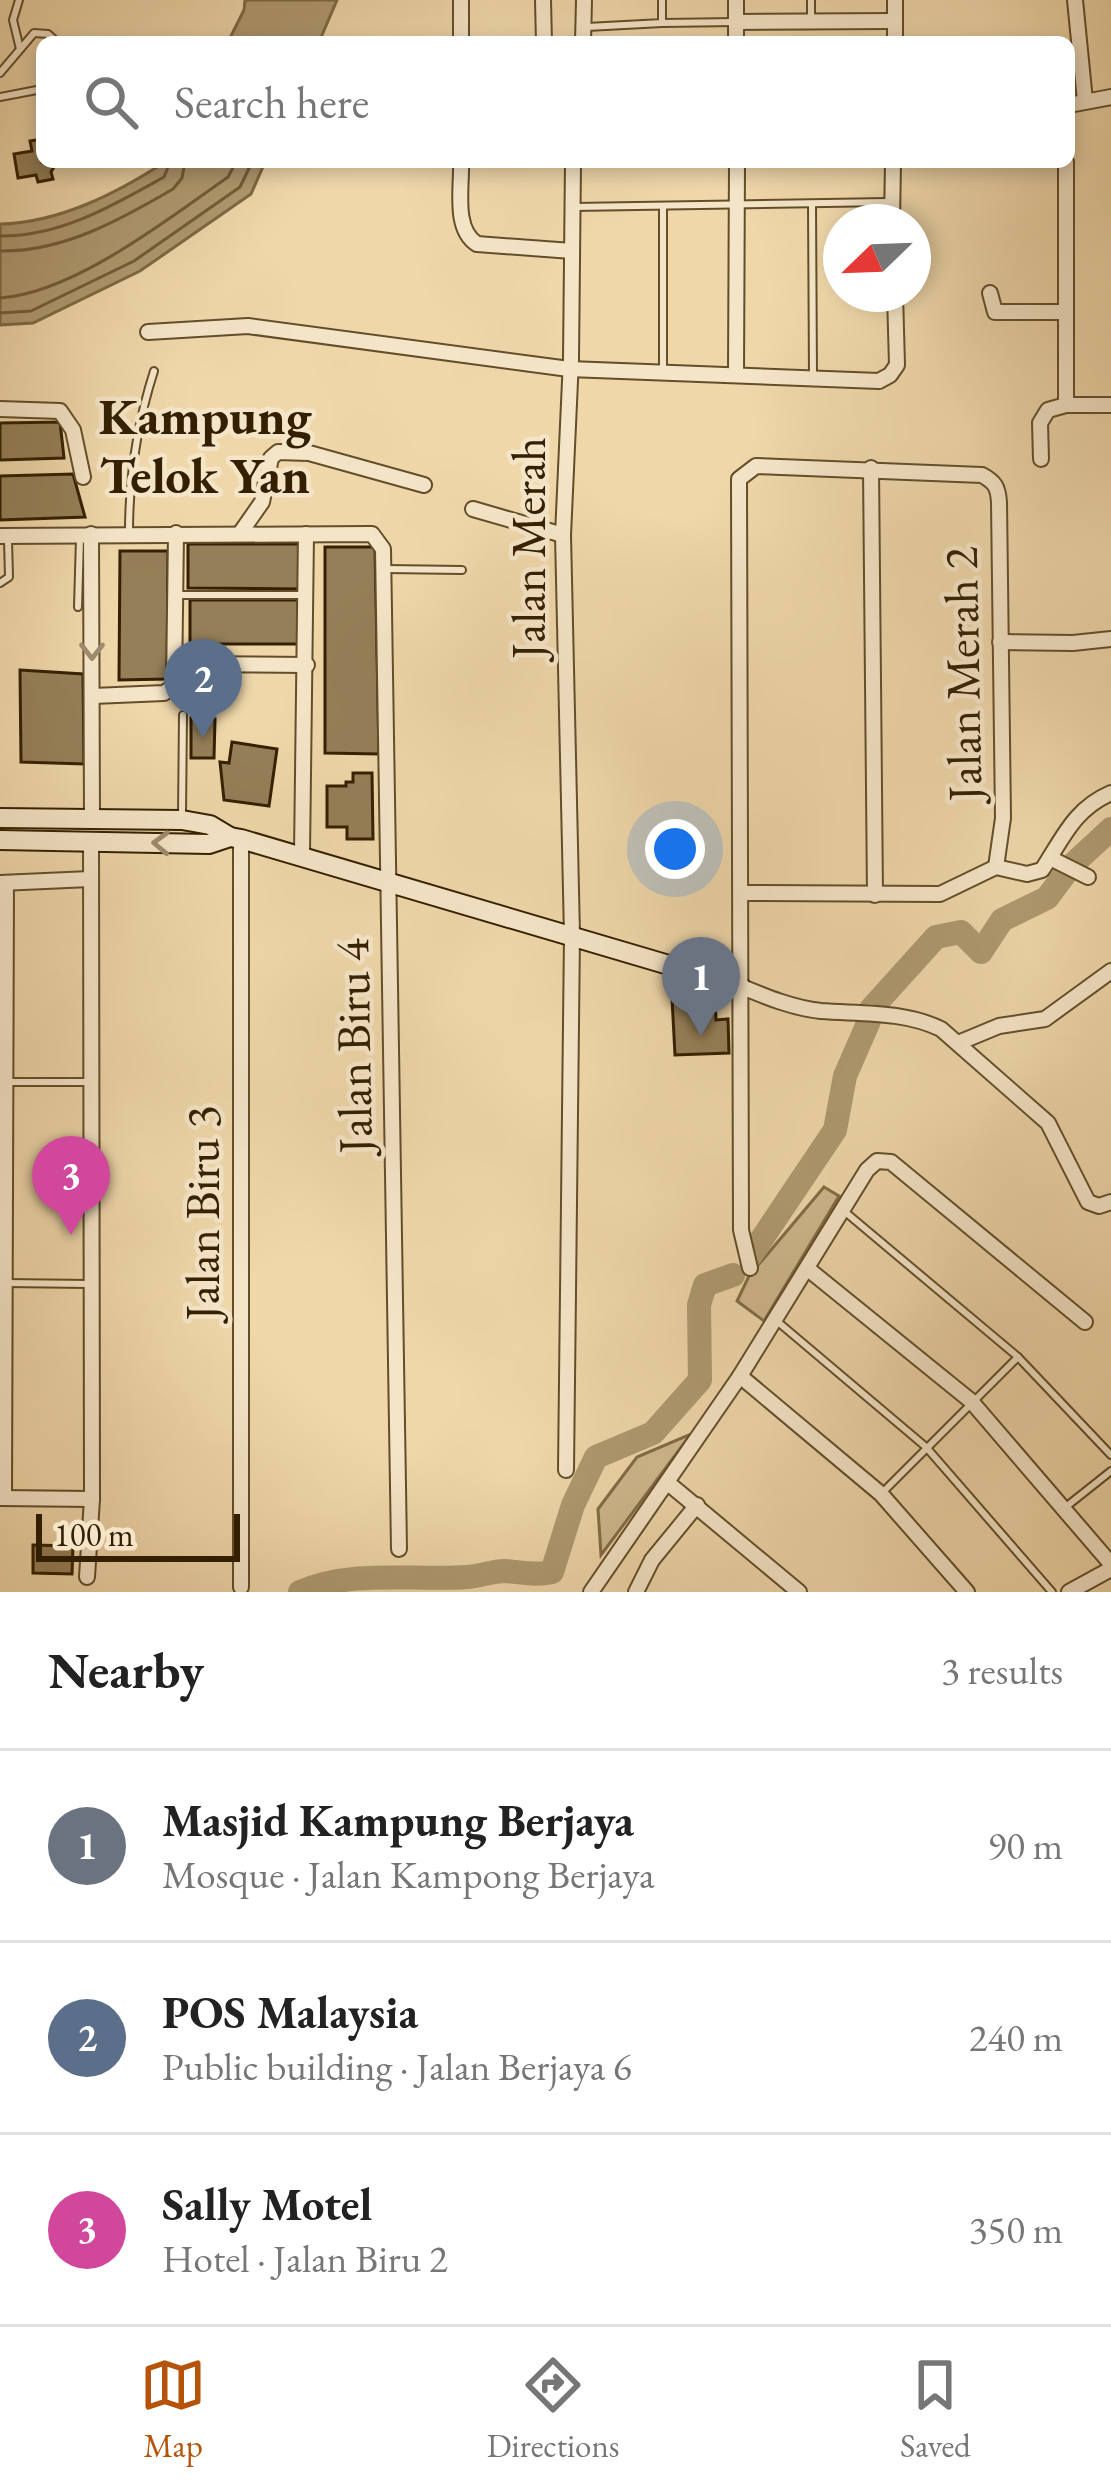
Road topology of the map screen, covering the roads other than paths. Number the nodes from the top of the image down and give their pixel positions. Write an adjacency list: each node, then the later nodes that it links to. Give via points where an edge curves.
1 (19, 0): 20 (lane, via 13,20)
2 (461, 0): 16 (street)
3 (543, 0): 17 (street)
4 (584, 0): 14 (street)
5 (662, 0): 13 (lane)
6 (736, 0): 12 (street)
7 (811, 0): 10 (lane)
8 (896, 0): 11 (street)
9 (1075, 0): 25 (street)
10 (811, 21): 11 (street); 12 (street)
11 (896, 21): 19 (street)
12 (736, 22): 13 (lane); 18 (street)
13 (662, 23): 14 (lane)
14 (583, 35)
15 (48, 36): 20 (lane, via 40,31)
16 (461, 36)
17 (544, 36)
18 (736, 36)
19 (895, 36)
20 (20, 49): 21 (lane)
21 (0, 73)
22 (36, 90): 23 (lane)
23 (0, 97)
24 (1111, 97): 25 (street)
25 (1077, 102)
26 (461, 168): 36 (street, via 468,238)
27 (573, 168): 35 (street, Jalan Merah)
28 (736, 168): 34 (street)
29 (893, 168): 31 (street)
30 (1066, 168): 39 (street)
31 (892, 202): 32 (lane)
32 (812, 204): 34 (lane); 45 (lane)
33 (663, 206): 34 (lane); 35 (lane); 43 (lane)
34 (737, 206): 44 (street)
35 (573, 207): 36 (street, Jalan Merah)
36 (572, 250): 41 (street, Jalan Merah)
37 (990, 292): 39 (street, via 999,313)
38 (896, 312): 45 (street, via 897,365 890,375)
39 (1066, 312): 46 (street)
40 (148, 332): 41 (street, via 248,326)
41 (569, 369): 43 (street); 59 (street, Jalan Merah)
42 (154, 371): 55 (lane, via 136,438)
43 (663, 371): 44 (street)
44 (736, 375): 45 (street)
45 (813, 379)
46 (1066, 405): 47 (street); 49 (street, via 1042,415)
47 (1111, 405)
48 (0, 409): 51 (street, via 60,411 73,430)
49 (1041, 459)
50 (872, 468): 68 (street, Jalan Merah 2, via 982,475 998,488); 87 (street, Jalan Merah 2, via 756,466 739,479); 88 (street)
51 (83, 477)
52 (424, 484): 54 (street, via 278,452 262,502)
53 (473, 509): 59 (street)
54 (241, 532): 56 (street); 57 (street)
55 (130, 533): 56 (street); 58 (street)
56 (176, 533): 65 (street)
57 (306, 533): 61 (street, Jalan Biru 4, via 372,534); 64 (street)
58 (85, 534): 60 (street); 66 (lane); 71 (street, one-way to 71)
59 (563, 535): 89 (street, Jalan Merah)
60 (4, 536): 63 (lane, via 9,577)
61 (386, 569): 62 (lane); 85 (street, Jalan Biru 4)
62 (462, 570)
63 (0, 583)
64 (307, 595): 65 (lane); 70 (street)
65 (176, 596): 69 (street)
66 (78, 607)
67 (1111, 639): 68 (street)
68 (1000, 642): 82 (street, Jalan Merah 2, via 1003,818)
69 (176, 664): 70 (street); 71 (street, via 174,686 164,693)
70 (307, 665): 80 (street)
71 (93, 696): 75 (street)
72 (183, 715): 76 (lane)
73 (1111, 793): 81 (street, via 1075,816)
74 (0, 818): 75 (street)
75 (92, 818): 76 (street); 79 (street)
76 (182, 820): 77 (street)
77 (235, 838): 79 (street, one-way to 79); 80 (street); 119 (street, Jalan Biru 3)
78 (0, 840): 79 (street)
79 (91, 840): 84 (street)
80 (302, 854): 85 (street)
81 (1055, 860): 82 (street, via 1034,874); 83 (street)
82 (996, 867): 88 (street, Jalan Merah 2, via 940,894)
83 (1082, 875)
84 (90, 879): 86 (street); 94 (street)
85 (390, 882): 89 (street); 116 (street, Jalan Biru 4)
86 (3, 883): 93 (street)
87 (742, 893): 88 (street, Jalan Merah 2); 91 (street)
88 (874, 895)
89 (572, 935): 91 (street); 108 (street, Jalan Merah)
90 (1111, 971): 92 (street, via 1045,1019)
91 (740, 986): 92 (street, via 817,1010 920,1021); 97 (street, via 741,1230)
92 (958, 1043): 95 (street, via 1048,1123 1088,1202)
93 (3, 1082): 94 (lane); 99 (street)
94 (89, 1082): 100 (street)
95 (1111, 1202)
96 (843, 1210): 98 (street); 102 (street, via 867,1170 891,1162); 103 (lane)
97 (750, 1268)
98 (808, 1269): 101 (street); 105 (street)
99 (2, 1283): 100 (lane); 112 (street)
100 (90, 1284): 113 (street)
101 (776, 1320): 104 (street); 106 (lane)
102 (1085, 1322)
103 (1018, 1357): 105 (lane); 107 (lane)
104 (740, 1376): 110 (street); 111 (street)
105 (971, 1401): 106 (lane); 115 (street)
106 (926, 1447): 111 (lane); 124 (lane)
107 (1111, 1455)
108 (566, 1470)
109 (1111, 1471): 115 (lane)
110 (668, 1483): 114 (street); 121 (street)
111 (881, 1494): 123 (street)
112 (2, 1498): 113 (street)
113 (92, 1499): 118 (street)
114 (697, 1505): 120 (street); 122 (street)
115 (1065, 1507): 117 (street)
116 (399, 1549)
117 (1111, 1567): 125 (street)
118 (87, 1577)
119 (241, 1586)
120 (794, 1590)
121 (591, 1592)
122 (636, 1592)
123 (967, 1592)
124 (1052, 1592)
125 (1069, 1592)

